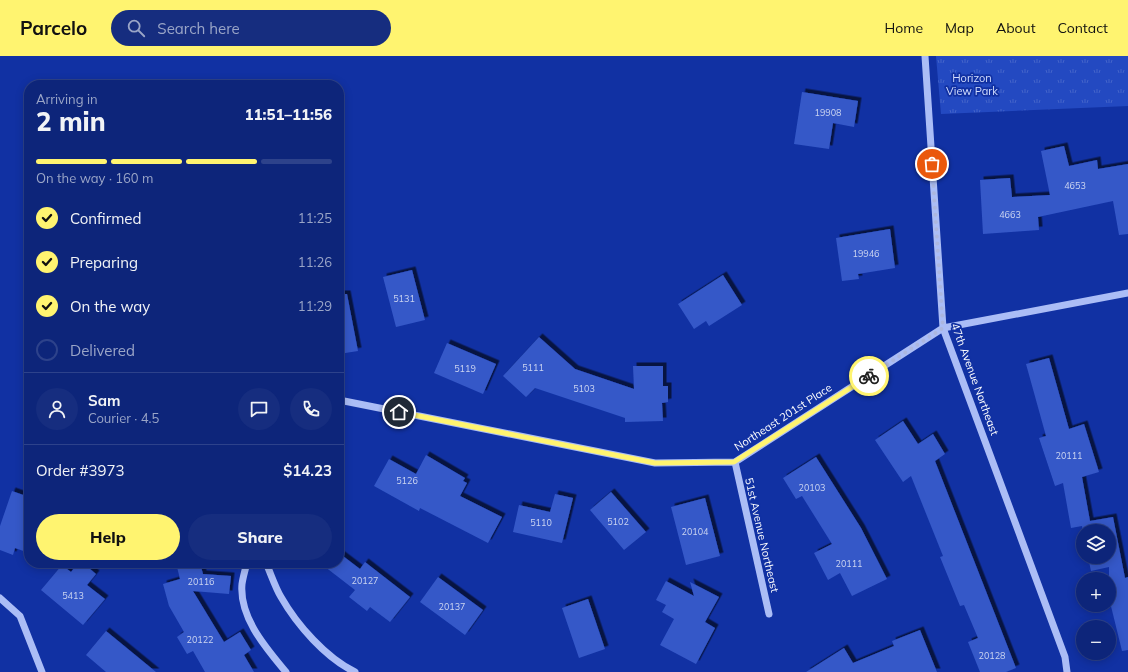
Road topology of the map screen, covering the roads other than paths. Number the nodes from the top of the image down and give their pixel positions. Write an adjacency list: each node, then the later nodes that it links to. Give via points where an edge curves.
1 (925, 56): 3 (street, 47th Avenue Northeast)
2 (1128, 293): 3 (street, Northeast 201st Place)
3 (943, 328): 5 (street, Northeast 201st Place); 13 (street, 47th Avenue Northeast, via 1065,657)
4 (344, 401): 5 (street, Northeast 201st Place, via 655,463)
5 (734, 462): 9 (street, 51st Avenue Northeast)
6 (246, 568): 11 (street, via 242,585 249,618 259,637)
7 (268, 568): 12 (street, via 281,597 305,632 344,667)
8 (0, 598): 10 (street, via 20,616)
9 (769, 614)
10 (42, 672)
11 (286, 672)
12 (355, 672)
13 (1067, 672)

